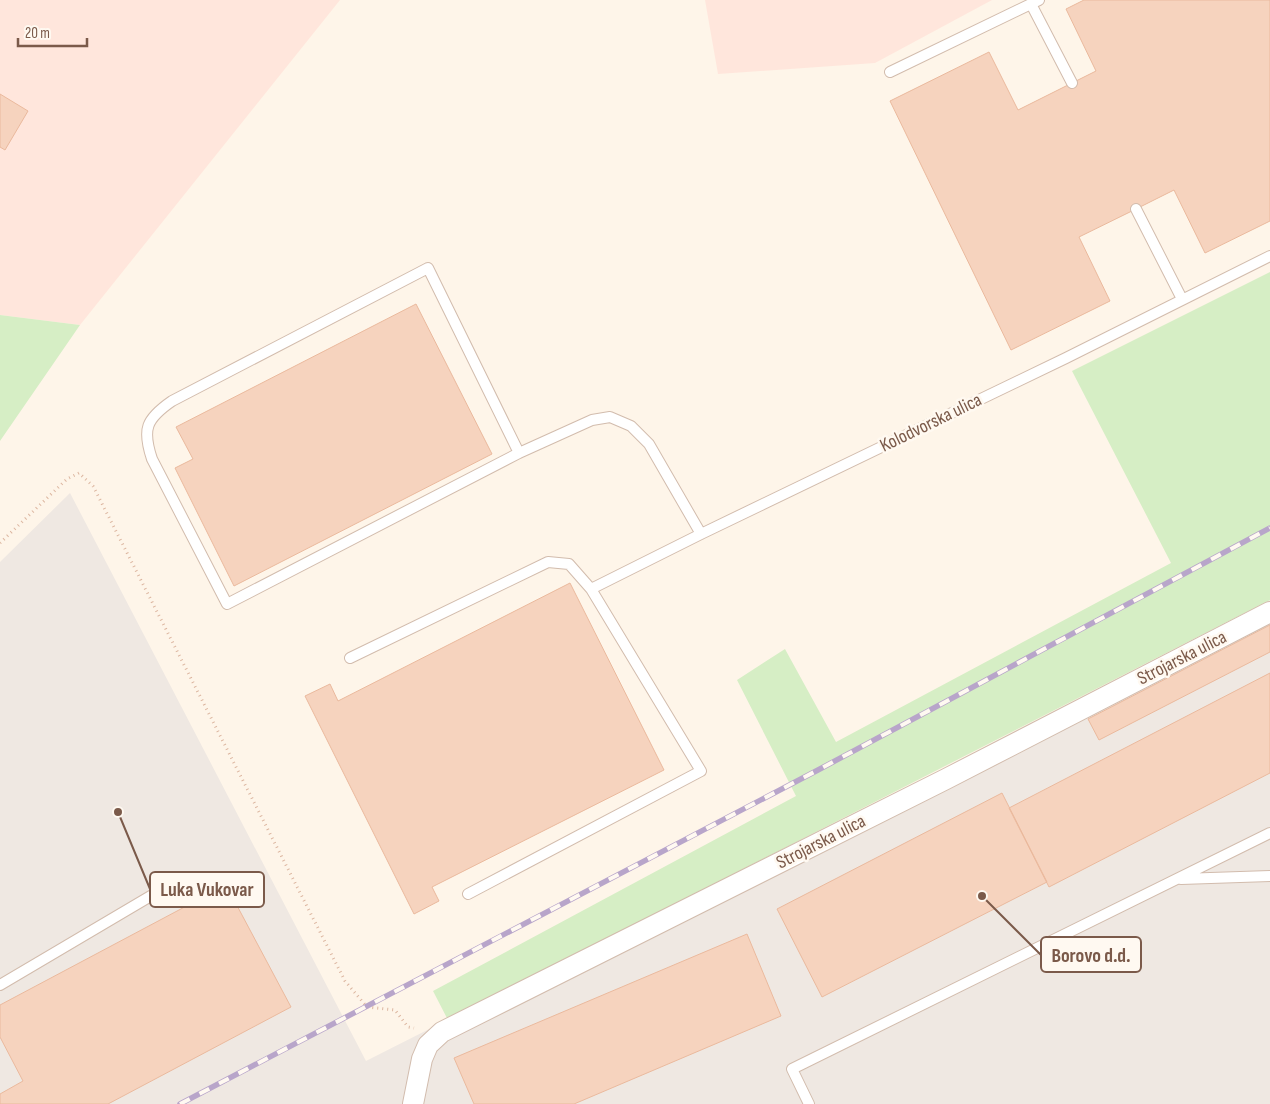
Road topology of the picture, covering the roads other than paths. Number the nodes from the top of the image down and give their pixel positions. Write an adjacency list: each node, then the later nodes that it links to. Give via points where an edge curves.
1 (1035, 2): 2 (lane); 3 (lane)
2 (890, 72)
3 (1072, 83)
4 (1136, 209): 6 (lane)
5 (1270, 256): 6 (lane, Kolodvorska ulica)
6 (1182, 298): 8 (lane, Kolodvorska ulica, via 1066,358)
7 (519, 453): 7 (lane, via 228,604 152,460 147,443 147,425 172,400 428,268); 8 (lane, via 592,420 610,417 631,426 649,444)
8 (701, 534): 9 (lane, Kolodvorska ulica)
9 (591, 589): 11 (lane, via 569,564 548,562); 16 (lane, via 701,771)
10 (1270, 612): 18 (street, Strojarska ulica, via 442,1032 428,1045 422,1059)
11 (350, 658)
12 (1270, 833): 14 (lane)
13 (1270, 876): 14 (lane)
14 (1177, 879): 19 (lane, via 792,1069)
15 (171, 884): 17 (lane)
16 (468, 894)
17 (0, 984)
18 (413, 1104)
19 (810, 1104)

